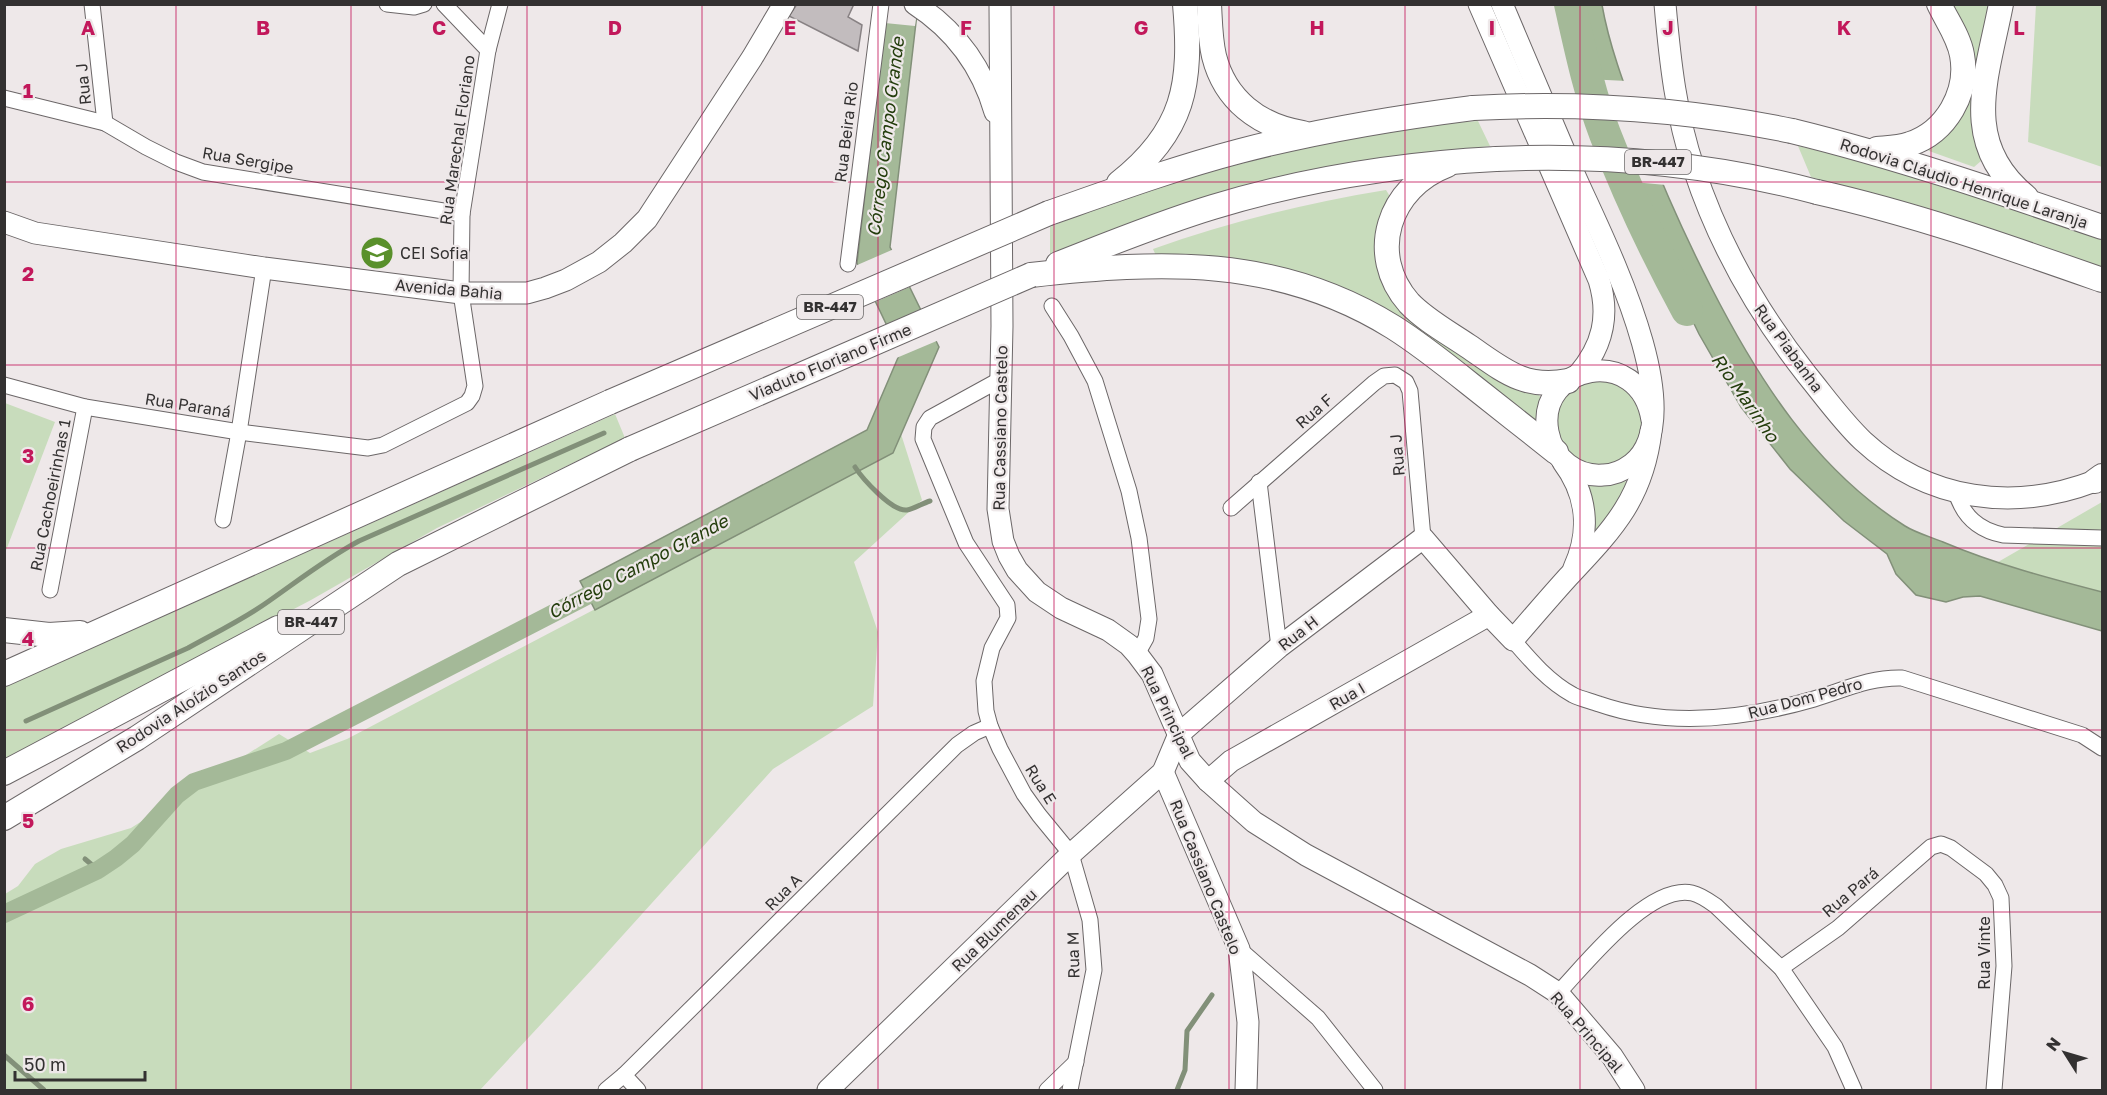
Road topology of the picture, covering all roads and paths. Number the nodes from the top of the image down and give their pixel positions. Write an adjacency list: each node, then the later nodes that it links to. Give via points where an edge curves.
1 (92, 4): 19 (street, Rua J)
2 (387, 4): 3 (street)
3 (424, 4)
4 (444, 4): 17 (street, Rua Marechal Floriano)
5 (500, 4): 17 (street)
6 (782, 4): 33 (main road, Avenida Bahia, via 669,187 624,243 599,262 545,288 527,293)
7 (881, 4): 29 (street, Rua Beira Rio)
8 (1000, 4): 21 (main road, Rua Cassiano Castelo)
9 (1185, 4): 24 (main road, via 1187,75 1171,125 1134,171)
10 (1209, 4): 20 (main road, via 1217,67 1240,104 1275,127)
11 (1479, 4): 36 (main road, via 1603,294 1601,337 1588,364)
12 (1502, 4): 40 (main road, via 1641,336 1651,374)
13 (1939, 4): 22 (main road, via 1962,57 1962,81 1955,105 1941,124 1921,140)
14 (2001, 4): 25 (main road, via 1983,99 1983,126 1990,154 2001,172 2015,189)
15 (916, 5): 21 (main road, Rua Cassiano Castelo, via 949,31 970,57 986,86)
16 (1665, 6): 47 (main road, Rua Piabanha, via 1671,72 1693,168 1717,229 1747,288 1790,353 1864,441 1900,469)
17 (489, 50): 26 (street, Rua Marechal Floriano)
18 (4, 98): 19 (street, Rua Sergipe)
19 (105, 123): 26 (street, Rua Sergipe, via 166,157 203,172)
20 (1317, 133): 22 (main road, Rodovia Cláudio Henrique Laranja / BR-447, bridge, via 1473,108 1553,105 1713,116); 24 (main road, Rodovia Cláudio Henrique Laranja / BR-447, via 1189,165)
21 (1000, 134): 37 (main road, Rua Cassiano Castelo)
22 (1866, 150): 25 (main road, Rodovia Cláudio Henrique Laranja / BR-447)
23 (1458, 161): 31 (main road, BR-447, via 1364,172 1250,196 1147,229); 32 (main road, BR-447, bridge, via 1577,157 1658,162 1738,174 1887,209); 36 (main road, via 1418,182 1394,211 1387,247 1396,283 1417,311 1509,373 1544,384)
24 (1083, 201): 57 (main road, Rodovia Cláudio Henrique Laranja / BR-447, bridge, via 610,402)
25 (2038, 205): 28 (main road, Rodovia Cláudio Henrique Laranja / BR-447)
26 (462, 214): 33 (street, Rua Marechal Floriano)
27 (4, 222): 30 (main road, Avenida Bahia, via 35,233)
28 (2103, 227)
29 (848, 264)
30 (264, 268): 33 (main road, Avenida Bahia); 41 (street)
31 (1044, 272): 43 (main road, Viaduto Floriano Firme / BR-447, bridge); 44 (main road, via 1139,265 1199,266 1264,276 1321,292 1369,313 1415,342)
32 (2103, 280)
33 (461, 293): 42 (street, Rua Marechal Floriano, via 475,386 472,396 467,403 382,445)
34 (1052, 306): 60 (street, Rua Principal, via 1095,381 1129,491 1149,619 1146,638)
35 (1395, 375): 46 (street, Rua F, via 1374,383); 50 (street, Rua J, via 1406,382 1410,391)
36 (1573, 378): 40 (main road, via 1600,370 1622,375 1640,388 1650,409); 44 (main road, via 1553,398 1547,420 1550,442)
37 (1001, 379): 60 (main road, Rua Cassiano Castelo, via 998,509 1009,556 1036,592 1113,633); 62 (street, Rua E, via 935,414 926,422 923,433 966,543 1007,605 1008,618 992,648 984,681)
38 (4, 385): 39 (street, Rua Paraná)
39 (85, 406): 41 (street, Rua Paraná); 54 (street, Rua Cachoeirinhas 1)
40 (1652, 426): 44 (main road, via 1643,453 1616,473 1582,473); 53 (main road, via 1645,468 1628,505 1606,537)
41 (239, 432): 42 (street, Rua Paraná); 49 (street)
42 (368, 448)
43 (630, 449): 52 (main road, Rodovia Aloízio Santos / BR-447)
44 (1559, 457): 53 (main road, via 1571,472 1582,498 1585,526 1580,554)
45 (2100, 479): 47 (main road, Rua Piabanha, via 2057,494 2025,499)
46 (1259, 482): 48 (street, Rua F); 59 (street)
47 (1956, 492): 51 (street, via 1965,513 1992,533)
48 (1231, 508)
49 (223, 520)
50 (1423, 538): 55 (main road, Rua Dom Pedro); 59 (main road, Rua H)
51 (2103, 538)
52 (398, 564): 66 (main road); 68 (main road, Rodovia Aloízio Santos / BR-447, via 137,738)
53 (1567, 578): 58 (main road)
54 (50, 590)
55 (1489, 615): 58 (main road, Rua Dom Pedro); 67 (main road, Rua I, via 1232,761)
56 (4, 630): 57 (main road, via 49,635)
57 (100, 630): 61 (main road, BR-447)
58 (1513, 640): 64 (street, Rua Dom Pedro, via 1551,681 1574,696 1617,710 1685,718 1739,716 1813,699 1871,680 1902,678 2082,735)
59 (1279, 647): 63 (main road, Rua H)
60 (1137, 654): 63 (main road, Rua Principal, via 1152,674)
61 (4, 674)
62 (990, 726): 70 (street, Rua E, via 1024,794); 75 (street, Rua A, via 957,745)
63 (1179, 734): 65 (main road); 67 (main road, Rua Principal, via 1190,761)
64 (2103, 748)
65 (1163, 772): 70 (main road, Rua Blumenau); 71 (main road, Rua Cassiano Castelo)
66 (4, 773)
67 (1208, 781): 73 (main road, Rua Principal, via 1278,838)
68 (4, 818)
69 (1941, 844): 72 (street, Rua Pará, via 1930,847 1838,928); 85 (street, Rua Vinte, via 1986,874 2001,898 2004,966)
70 (1071, 855): 74 (street, Rua M, via 1090,920 1094,970); 78 (main road, Rua Blumenau)
71 (1239, 949): 81 (main road, Rua Cassiano Castelo, via 1248,1022); 82 (street, via 1318,1018)
72 (1781, 968): 73 (street, via 1716,906 1691,893 1673,894 1632,916); 84 (street, via 1835,1047)
73 (1558, 993): 83 (main road, Rua Principal, via 1612,1056)
74 (1076, 1062): 79 (street); 80 (street, Rua M)
75 (624, 1075): 76 (street, Rua A); 77 (street)
76 (606, 1090)
77 (638, 1090)
78 (828, 1090)
79 (1047, 1090)
80 (1070, 1090)
81 (1246, 1090)
82 (1375, 1090)
83 (1634, 1090)
84 (1854, 1090)
85 (1994, 1090)

